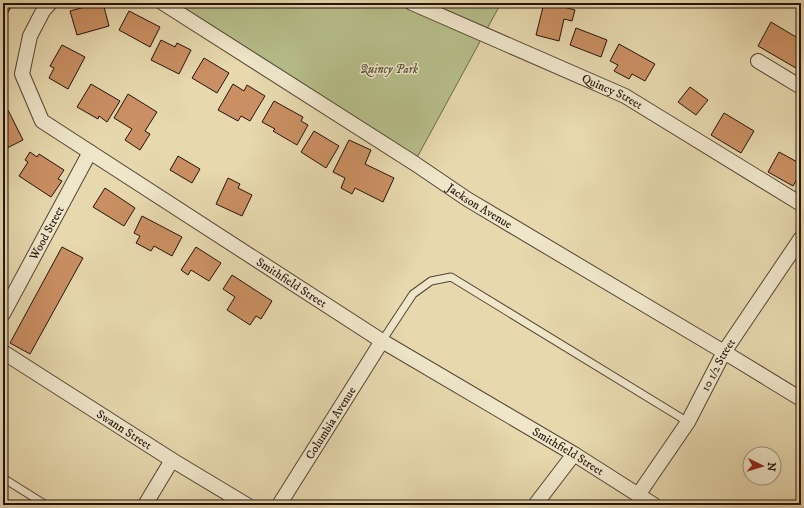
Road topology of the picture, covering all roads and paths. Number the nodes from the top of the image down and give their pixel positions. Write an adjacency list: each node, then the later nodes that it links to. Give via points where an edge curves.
1 (50, 3): 6 (street, Smithfield Street, via 30,36 22,74 42,120)
2 (163, 3): 12 (street, Jackson Avenue, via 467,198)
3 (412, 3): 7 (street, Quincy Street, via 625,96)
4 (758, 61): 5 (street)
5 (801, 88)
6 (90, 152): 9 (street, Wood Street); 10 (street, Smithfield Street)
7 (801, 204)
8 (801, 238): 12 (street, 10 1/2 Street)
9 (3, 314)
10 (382, 341): 14 (lane, via 414,294 431,281 451,277); 15 (street, Smithfield Street); 22 (street, Columbia Avenue)
11 (3, 352): 16 (street, Swann Street)
12 (724, 352): 13 (street, Jackson Avenue); 14 (street, 10 1/2 Street)
13 (801, 399)
14 (688, 422): 18 (street, 10 1/2 Street)
15 (574, 454): 18 (street, Smithfield Street); 23 (street)
16 (172, 460): 20 (street); 21 (street, Swann Street)
17 (3, 478): 19 (lane)
18 (638, 495): 24 (street, Smithfield Street)
19 (46, 505)
20 (145, 505)
21 (247, 505)
22 (279, 505)
23 (535, 505)
24 (654, 505)

